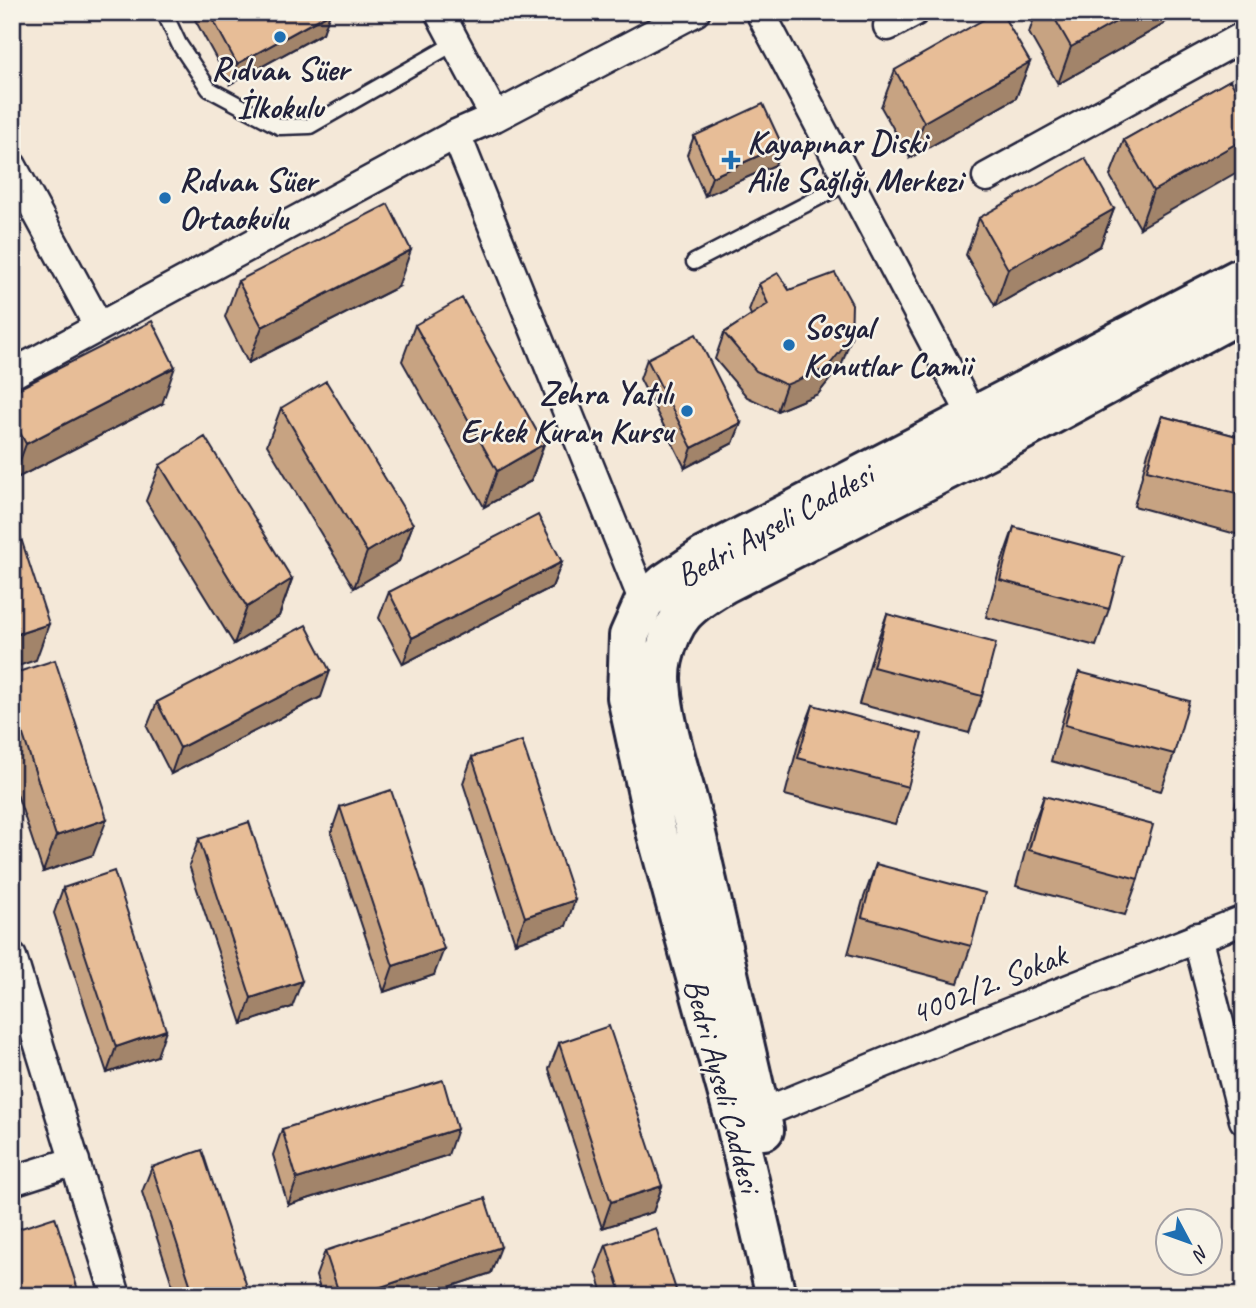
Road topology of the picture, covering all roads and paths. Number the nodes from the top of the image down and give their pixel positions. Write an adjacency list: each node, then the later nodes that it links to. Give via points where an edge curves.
1 (164, 12): 8 (lane, via 209,89 280,127 310,126)
2 (439, 12): 8 (street)
3 (695, 12): 9 (street)
4 (760, 12): 13 (street)
5 (914, 12): 6 (street)
6 (888, 26)
7 (1244, 36): 12 (street)
8 (456, 43): 9 (street)
9 (495, 117): 10 (street)
10 (456, 134): 17 (street); 20 (street)
11 (12, 166): 17 (street)
12 (987, 177)
13 (849, 182): 14 (lane); 19 (street)
14 (694, 262)
15 (1244, 276): 19 (main road, Bedri Ayseli Caddesi)
16 (1244, 311): 24 (main road, Bedri Ayseli Caddesi, via 724,584 699,599 675,624 662,662 663,705)
17 (99, 327): 18 (street)
18 (12, 374)
19 (973, 418): 20 (main road, Bedri Ayseli Caddesi, via 705,556)
20 (644, 602): 29 (main road, Bedri Ayseli Caddesi, via 628,636 627,697 656,831 734,1115)
21 (1244, 920): 22 (street, 4002/2. Sokak)
22 (1197, 937): 24 (street, 4002/2. Sokak); 25 (street)
23 (12, 957): 26 (street)
24 (760, 1114): 30 (main road, Bedri Ayseli Caddesi)
25 (1244, 1121)
26 (75, 1161): 27 (street); 28 (street)
27 (12, 1181)
28 (116, 1296)
29 (776, 1296)
30 (803, 1296)

